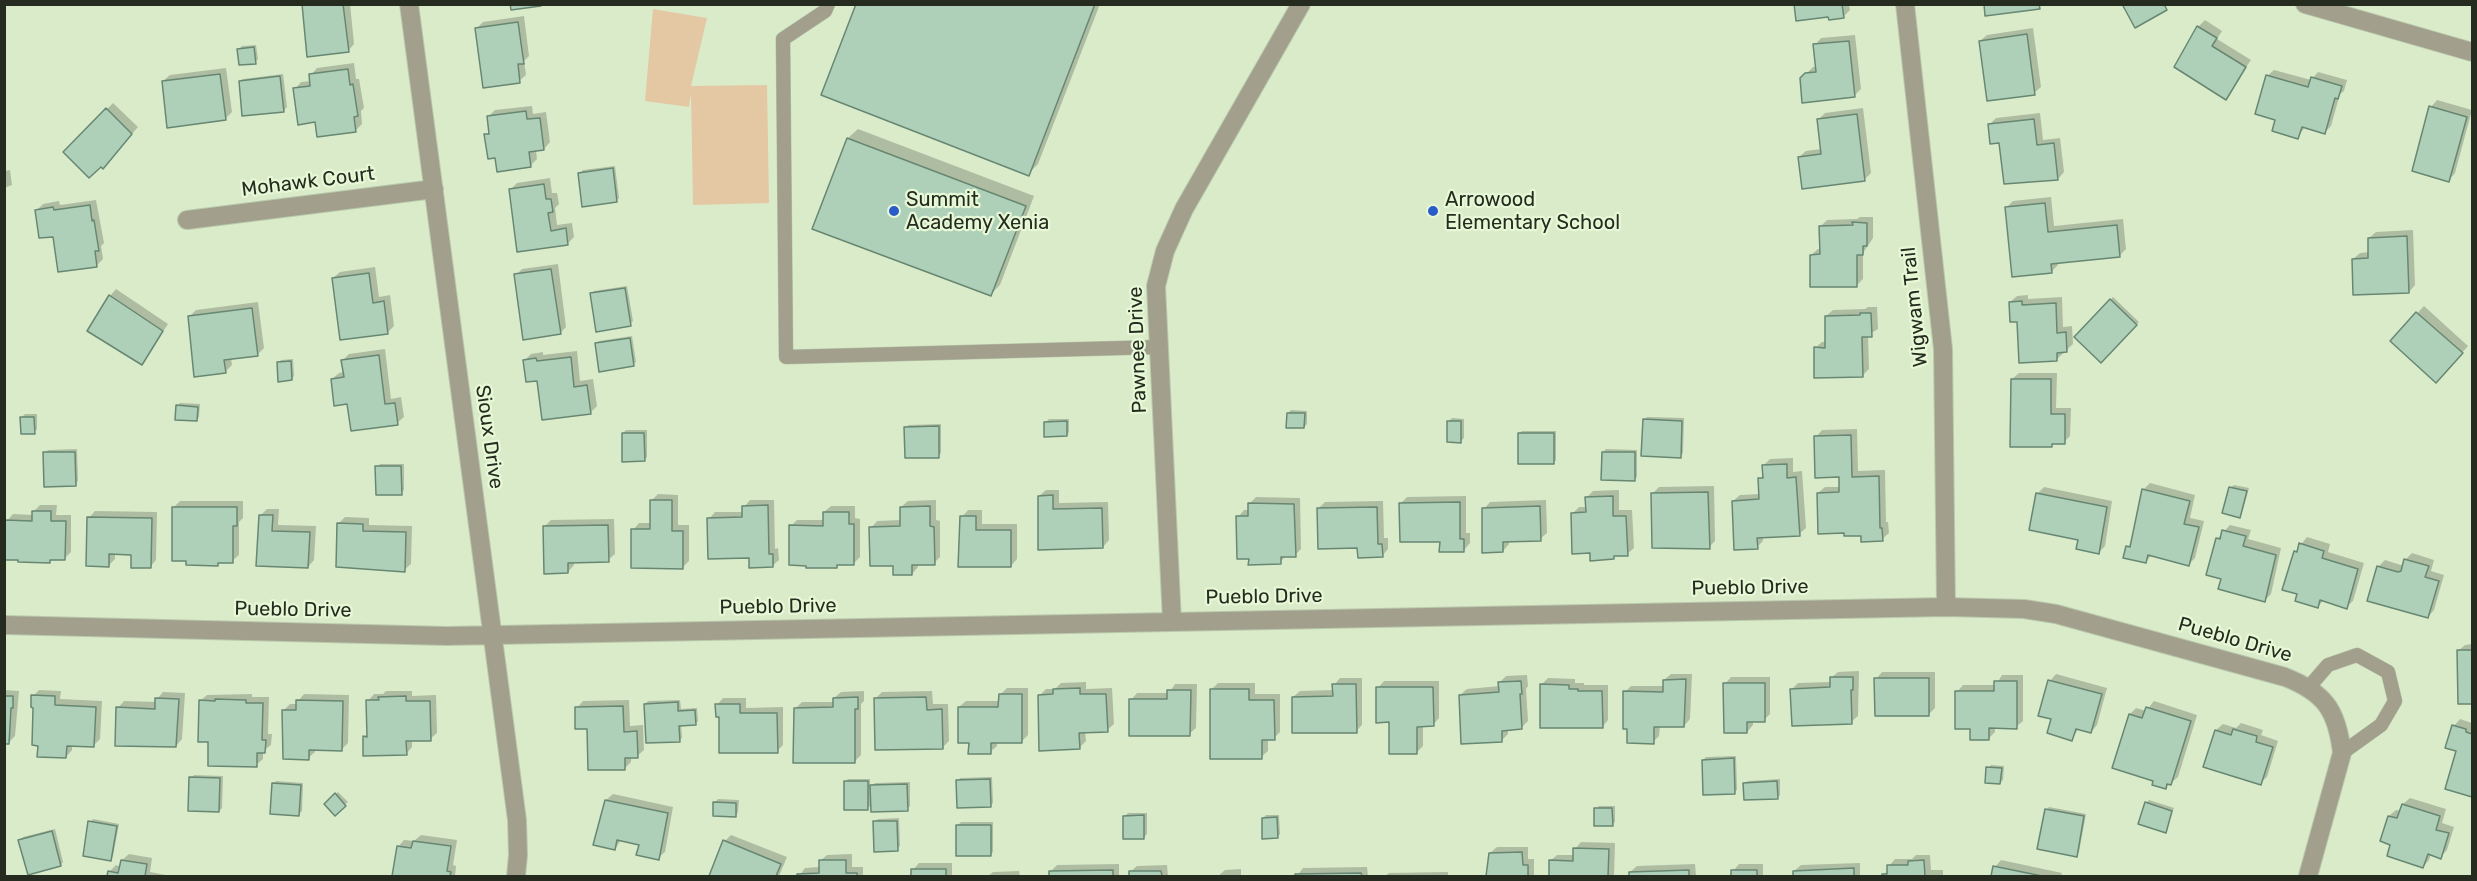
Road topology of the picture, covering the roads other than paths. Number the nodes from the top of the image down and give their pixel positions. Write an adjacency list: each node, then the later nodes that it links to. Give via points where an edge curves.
1 (409, 4): 7 (street, Sioux Drive)
2 (828, 4): 9 (lane, via 825,11 783,39 786,357)
3 (1905, 4): 10 (street, Wigwam Trail, via 1943,349)
4 (2305, 4): 6 (street)
5 (1295, 6): 9 (street, Pawnee Drive, via 1165,251 1156,286)
6 (2472, 51)
7 (434, 189): 8 (street, Mohawk Court); 13 (street, Sioux Drive)
8 (187, 220)
9 (1159, 347): 11 (street, Pawnee Drive)
10 (1946, 607): 11 (street, Pueblo Drive); 14 (street, Pueblo Drive, via 2056,614)
11 (1172, 622): 13 (street, Pueblo Drive)
12 (4, 625): 13 (street, Pueblo Drive)
13 (493, 635): 16 (street, Sioux Drive, via 517,820)
14 (2309, 687): 15 (street, Pueblo Drive, via 2323,699 2333,718); 15 (lane, via 2328,665 2357,655 2388,672 2395,701 2381,724)
15 (2342, 753): 17 (street, Pueblo Drive)
16 (516, 876)
17 (2308, 876)

